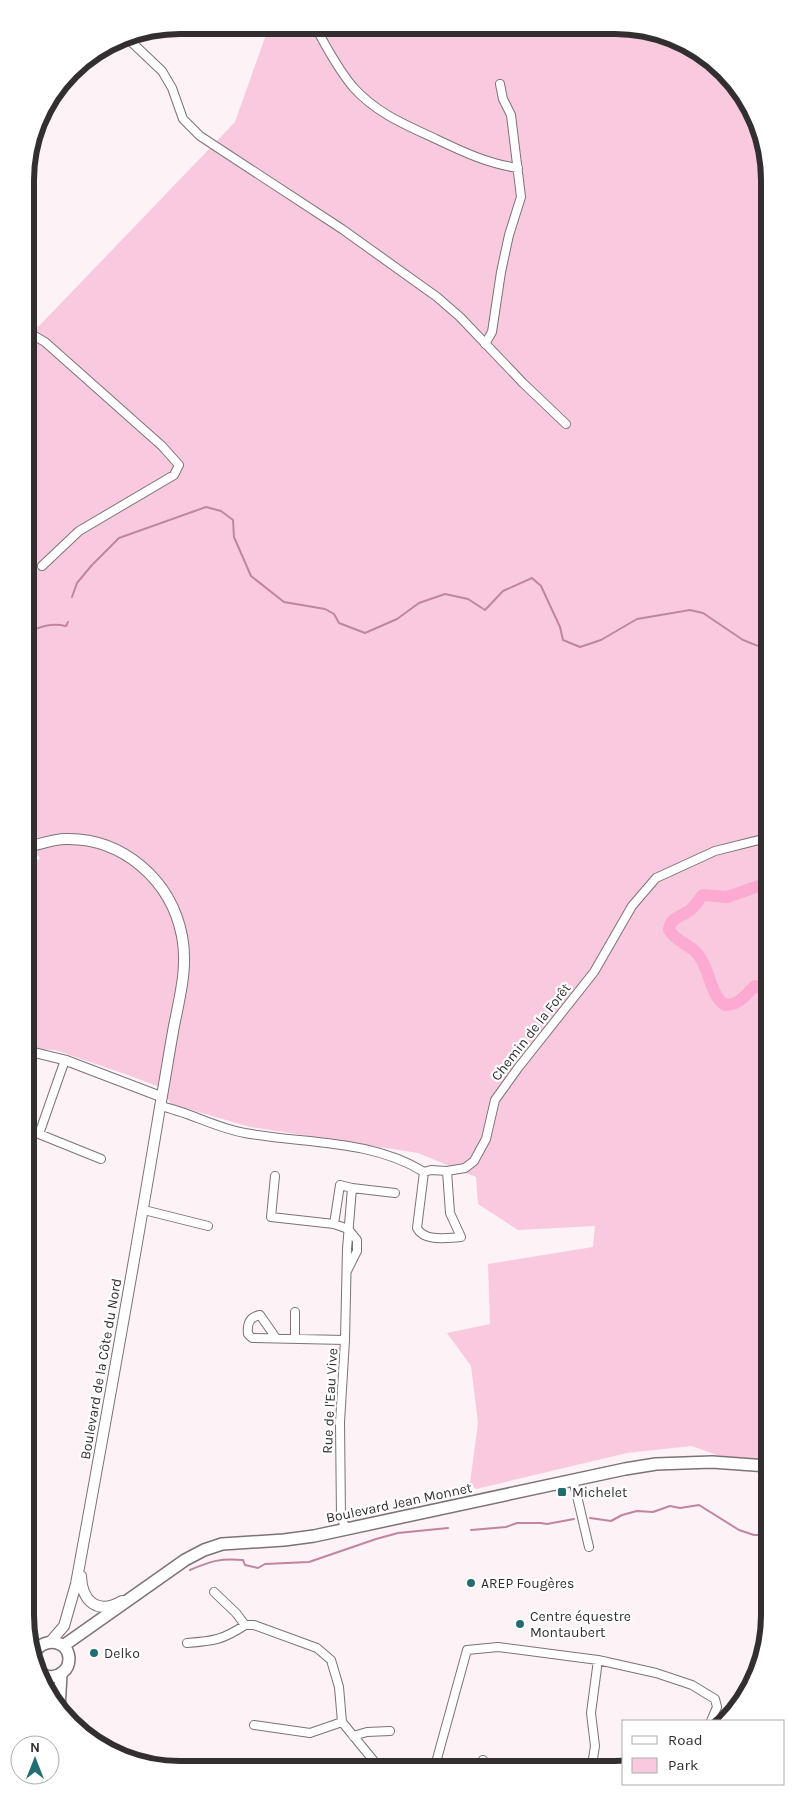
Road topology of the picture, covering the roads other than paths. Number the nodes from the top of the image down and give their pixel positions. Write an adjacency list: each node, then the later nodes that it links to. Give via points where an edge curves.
1 (320, 34): 4 (street, via 343,74 382,112 481,160)
2 (130, 42): 6 (street, via 165,75 183,119 200,136 342,229 437,297)
3 (500, 84): 4 (street, via 511,115)
4 (518, 168): 6 (street, via 522,197 509,235 492,332)
5 (34, 336): 8 (street, via 45,342 179,464 174,475 79,531)
6 (485, 344): 7 (street)
7 (566, 424)
8 (42, 566)
9 (761, 840): 15 (street, Chemin de la Forêt, via 715,851 656,878 632,906 594,972 495,1100 486,1139 474,1161 465,1168)
10 (34, 846): 13 (main road, Boulevard de la Côte du Nord, via 65,839 109,847 144,867 157,880 172,904 185,958)
11 (34, 1052): 12 (street)
12 (64, 1060): 13 (street); 14 (street, via 39,1134)
13 (161, 1102): 16 (street, Chemin de la Forêt, via 243,1133 369,1149); 20 (main road, Boulevard de la Côte du Nord)
14 (101, 1159)
15 (447, 1171): 16 (street, Chemin de la Forêt); 16 (street, via 450,1213 461,1237 432,1238 418,1231)
16 (424, 1172)
17 (275, 1176): 21 (street, via 271,1217)
18 (352, 1188): 19 (street); 21 (street, via 340,1185); 23 (street, Rue de l'Eau Vive)
19 (395, 1193)
20 (144, 1210): 22 (street); 32 (main road, Boulevard de la Côte du Nord)
21 (334, 1224): 23 (street)
22 (208, 1226)
23 (348, 1229): 27 (street, Rue de l'Eau Vive)
24 (296, 1312): 26 (street)
25 (276, 1338): 26 (street)
26 (295, 1339): 27 (street)
27 (346, 1340): 30 (street, Rue de l'Eau Vive, via 340,1422 340,1503 341,1518)
28 (761, 1465): 29 (main road, Boulevard Jean Monnet, via 712,1462 656,1464)
29 (573, 1479): 30 (main road, Boulevard Jean Monnet); 31 (street)
30 (347, 1530): 33 (main road, Boulevard Jean Monnet, via 284,1540 222,1544 199,1552)
31 (589, 1547)
32 (81, 1560): 33 (main road, via 81,1583 85,1596 95,1606 104,1607 116,1604); 36 (main road, Boulevard de la Côte du Nord, via 64,1626)
33 (174, 1567): 39 (main road, Boulevard Jean Monnet)
34 (214, 1592): 35 (street)
35 (245, 1626): 38 (street, via 213,1642); 45 (street, via 254,1625 317,1648 332,1660 339,1687)
36 (52, 1641): 37 (main road); 39 (main road)
37 (37, 1643)
38 (188, 1643)
39 (63, 1646): 41 (main road, via 69,1662)
40 (598, 1660): 44 (street, via 692,1685 715,1699 717,1707); 50 (street, via 498,1647 467,1650); 51 (street, via 591,1713 595,1746)
41 (61, 1674): 42 (main road); 43 (main road)
42 (47, 1676)
43 (60, 1698)
44 (711, 1720)
45 (342, 1722): 46 (street, via 310,1734); 48 (street)
46 (254, 1725)
47 (390, 1731): 48 (street)
48 (353, 1736): 49 (street)
49 (374, 1761)
50 (436, 1761)
51 (593, 1761)

